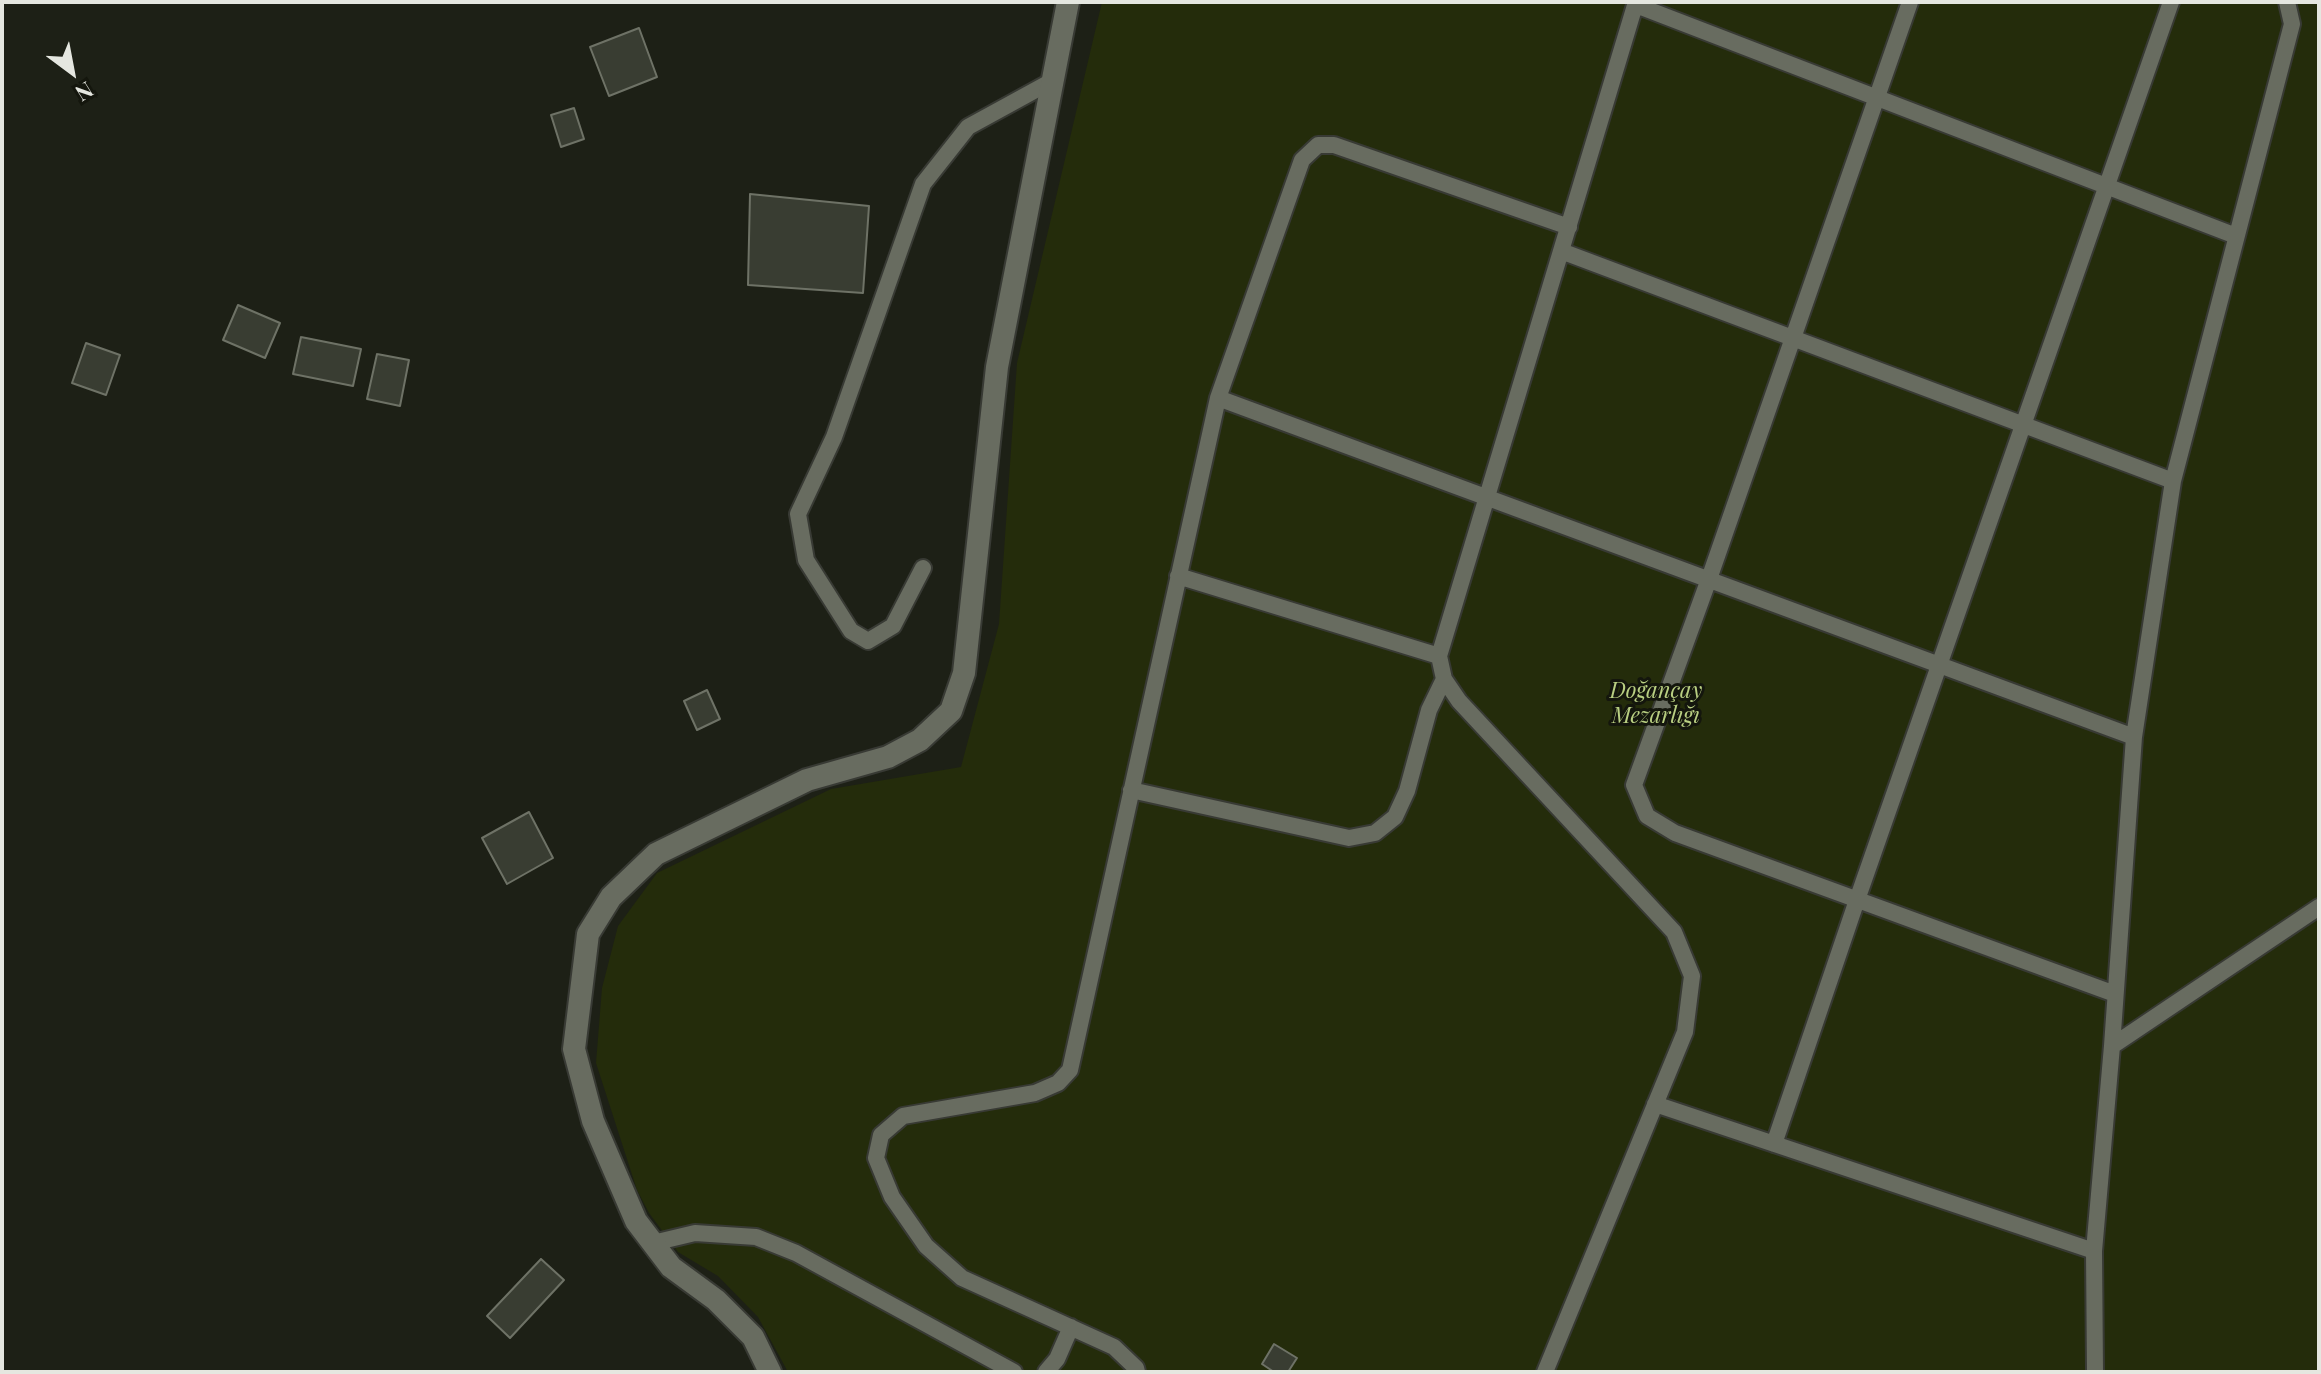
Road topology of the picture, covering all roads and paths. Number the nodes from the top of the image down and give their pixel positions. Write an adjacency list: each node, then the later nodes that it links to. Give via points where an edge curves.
1 (1068, 2): 6 (street)
2 (1910, 2): 7 (lane)
3 (2171, 2): 8 (lane)
4 (2287, 2): 10 (lane, via 2292,24)
5 (1636, 3): 7 (lane); 9 (lane)
6 (1052, 81): 17 (lane, via 968,127 923,184 834,437 798,514 806,560 851,631 868,641 893,626); 31 (street, via 997,367 964,673 951,711 920,740 888,757 807,780 656,854 611,897 588,934 574,1049 593,1121 636,1221)
7 (1877, 98): 8 (lane); 12 (lane)
8 (2106, 186): 10 (lane); 14 (lane)
9 (1569, 227): 11 (lane); 13 (lane, via 1334,145 1318,145 1302,160)
10 (2236, 236): 15 (lane)
11 (1561, 251): 12 (lane); 16 (lane)
12 (1793, 338): 14 (lane); 19 (lane)
13 (1218, 398): 16 (lane); 18 (lane)
14 (2023, 425): 15 (lane); 21 (lane)
15 (2173, 481): 23 (lane)
16 (1488, 498): 19 (lane); 20 (lane)
17 (923, 568)
18 (1178, 576): 20 (lane); 24 (lane)
19 (1709, 579): 21 (lane); 25 (lane, via 1634,785 1647,816 1675,833)
20 (1439, 656): 22 (lane)
21 (1939, 665): 23 (lane); 25 (lane)
22 (1444, 679): 24 (lane, via 1429,710 1407,791 1395,817 1375,833 1349,838); 29 (lane, via 1674,932 1692,976 1685,1032)
23 (2134, 737): 27 (lane)
24 (1131, 790): 33 (lane, via 1070,1070 1058,1083 1035,1093 903,1116 881,1135 876,1158 892,1197 917,1234 962,1278)
25 (1857, 900): 27 (lane); 30 (lane)
26 (2319, 907): 28 (lane)
27 (2115, 994): 28 (lane)
28 (2112, 1046): 32 (lane)
29 (1655, 1104): 30 (lane); 38 (lane)
30 (1774, 1144): 32 (lane)
31 (653, 1243): 34 (street, via 671,1267 716,1300 753,1337); 35 (lane, via 695,1233 756,1237 796,1253)
32 (2094, 1251): 39 (lane)
33 (1071, 1327): 36 (lane); 37 (lane, via 1114,1347)
34 (770, 1372)
35 (1014, 1372)
36 (1046, 1372)
37 (1137, 1372)
38 (1545, 1372)
39 (2095, 1372)

